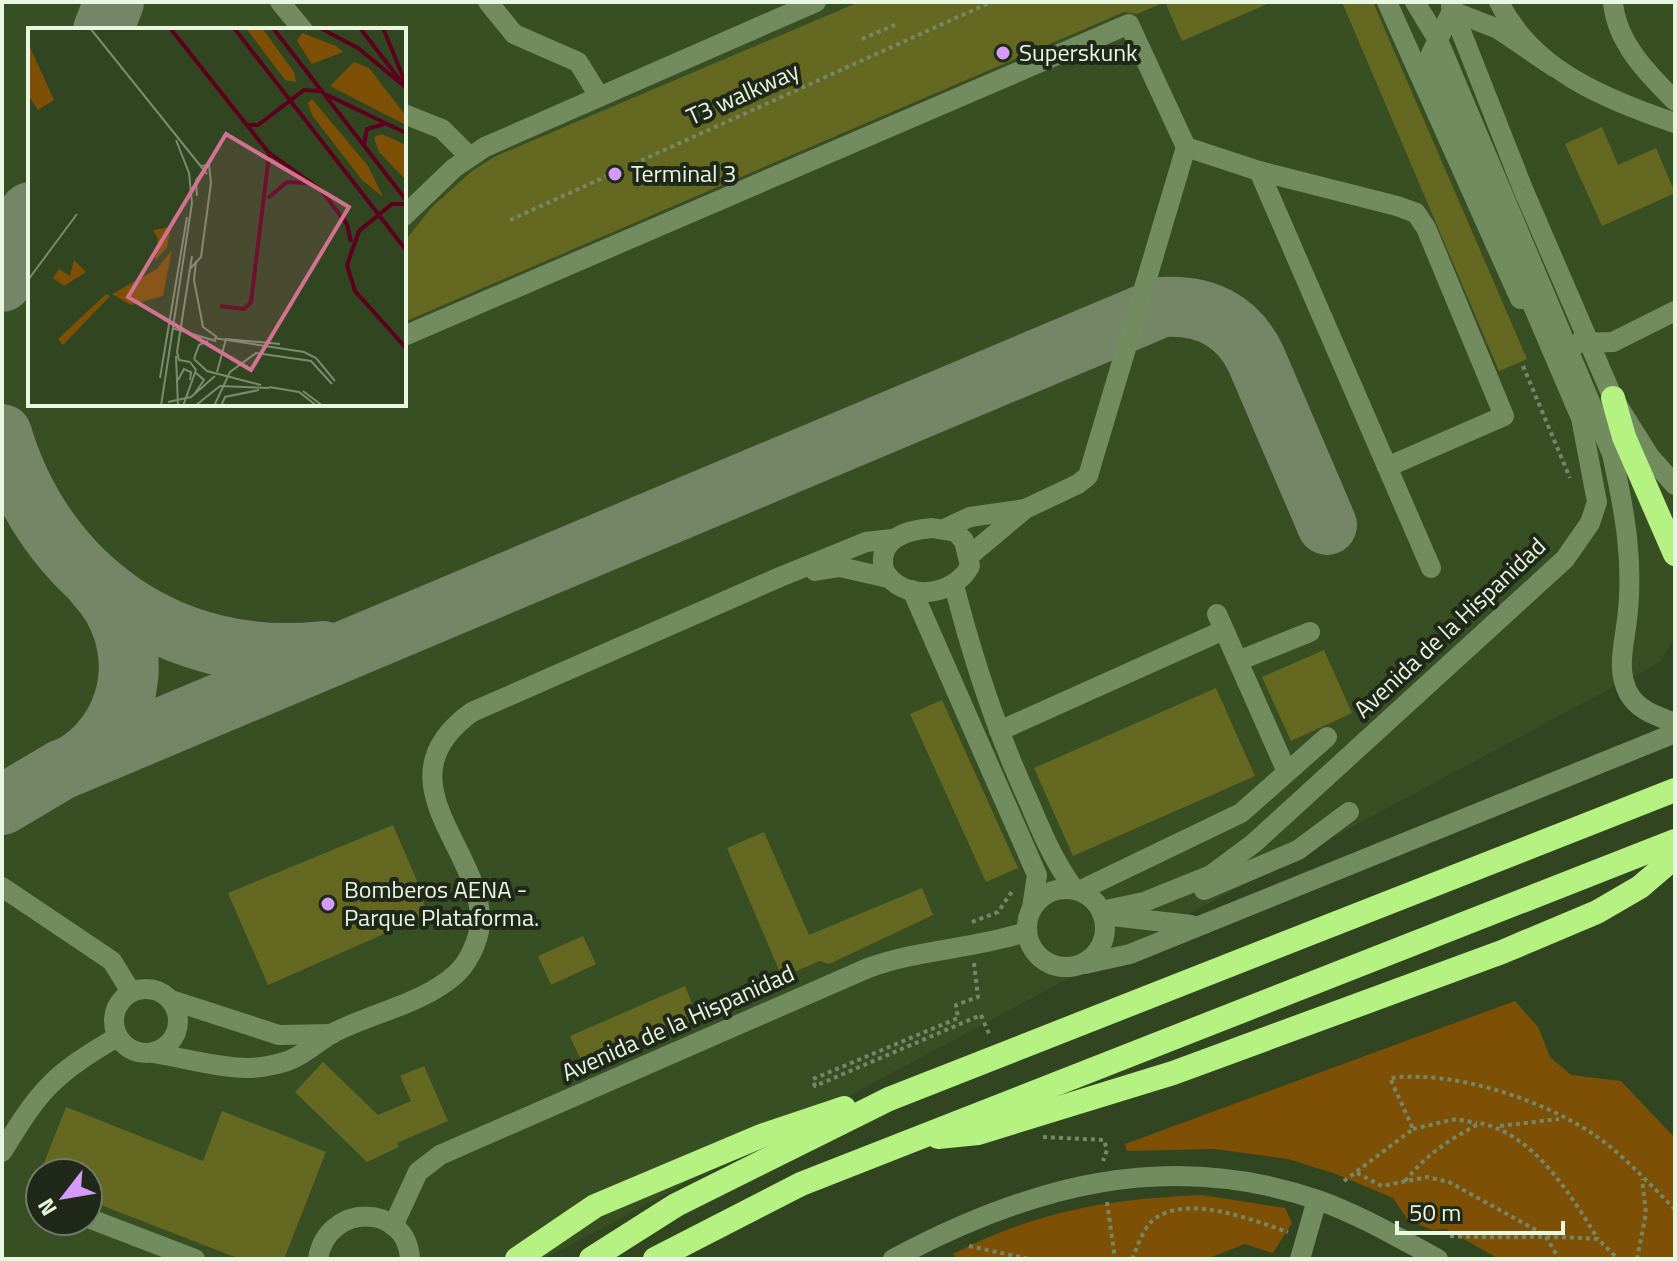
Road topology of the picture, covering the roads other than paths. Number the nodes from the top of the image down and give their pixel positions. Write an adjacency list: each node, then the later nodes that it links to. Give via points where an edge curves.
1 (280, 2): 9 (street)
2 (488, 2): 12 (street, via 514,34 578,62)
3 (816, 2): 12 (street)
4 (1387, 2): 20 (street, via 1527,312 1550,333 1582,345 1613,342)
5 (1415, 2): 10 (street)
6 (1499, 2): 11 (street, via 1522,40)
7 (1613, 2): 13 (street, via 1626,43)
8 (1448, 5): 10 (street, Avenida de la Hispanidad); 11 (street, via 1498,29); 22 (street)
9 (301, 28)
10 (1438, 40): 37 (street, via 1612,454 1628,537 1631,594 1621,659 1628,693 1640,708); 49 (street, Avenida de la Hispanidad, via 1431,54 1435,77 1581,418 1597,502 1590,523 1565,559 1254,843)
11 (1554, 67): 15 (street, via 1624,105)
12 (599, 96): 17 (street)
13 (1675, 101)
14 (406, 115): 17 (street, via 442,129)
15 (1675, 123)
16 (1186, 147): 18 (street); 21 (street, via 1129,24); 25 (street, via 1088,476)
17 (470, 157): 19 (street)
18 (1259, 171): 23 (street); 23 (street, via 1416,213 1426,228 1504,416)
19 (406, 214)
20 (1675, 311)
21 (406, 335)
22 (1613, 398): 24 (street, via 1650,457); 28 (highway, via 1624,437)
23 (1387, 467): 30 (street)
24 (1675, 485)
25 (1025, 509): 26 (street, via 970,517); 29 (street)
26 (946, 528): 27 (street, via 906,530); 29 (street, via 956,532)
27 (892, 539): 31 (street, via 866,542); 32 (street, via 882,563)
28 (1675, 554)
29 (969, 556): 33 (street, via 970,566)
30 (1431, 568)
31 (780, 577): 32 (street, via 840,567); 57 (street, via 472,712 455,725 434,762 433,785 475,893 479,933 459,971 440,986)
32 (888, 578): 34 (street)
33 (954, 585): 34 (street, via 937,592); 38 (street)
34 (912, 590): 48 (street, via 1037,875)
35 (1310, 632): 36 (street)
36 (1238, 661): 38 (street, via 1220,622); 41 (street)
37 (1675, 723)
38 (999, 731): 47 (street, via 1057,866)
39 (1675, 733): 51 (street)
40 (1327, 737): 41 (street)
41 (1287, 772): 47 (street, via 1241,813)
42 (1675, 790): 60 (highway)
43 (1349, 812): 49 (street, via 1298,850)
44 (1675, 841): 61 (highway)
45 (1675, 857): 61 (highway, via 1640,887 1597,912 1502,952 1173,1073 978,1133)
46 (2, 887): 55 (street, via 112,961)
47 (1077, 890): 48 (street, via 1050,892); 50 (street)
48 (1032, 908): 52 (street)
49 (1147, 912): 50 (street); 51 (street); 53 (street)
50 (1102, 913): 54 (street, via 1103,943)
51 (1197, 925): 53 (street)
52 (1026, 932): 54 (street, via 1031,947 1054,967); 65 (street, Avenida de la Hispanidad, via 990,944 902,955 440,1155 418,1172)
53 (1130, 954): 54 (street)
54 (1085, 964)
55 (131, 992): 56 (street, via 153,989); 58 (street, via 116,1007)
56 (171, 1000): 57 (street, via 279,1035); 59 (street, via 177,1032 172,1042)
57 (332, 1034): 59 (street, via 290,1060 250,1068)
58 (117, 1037): 59 (street, via 133,1051); 62 (street, via 55,1076)
59 (153, 1053)
60 (889, 1099): 69 (highway, via 828,1111 643,1184 595,1206); 70 (highway, via 676,1205)
61 (912, 1139): 71 (highway, via 801,1184)
62 (2, 1152)
63 (1317, 1200): 72 (street, via 1205,1175 1104,1182 1038,1196); 73 (street); 74 (street)
64 (104, 1224): 66 (street)
65 (393, 1226): 67 (street, via 380,1219 350,1218 327,1235); 68 (street)
66 (195, 1259)
67 (318, 1259)
68 (410, 1259)
69 (517, 1259)
70 (591, 1259)
71 (655, 1259)
72 (893, 1259)
73 (1300, 1259)
74 (1438, 1259)

